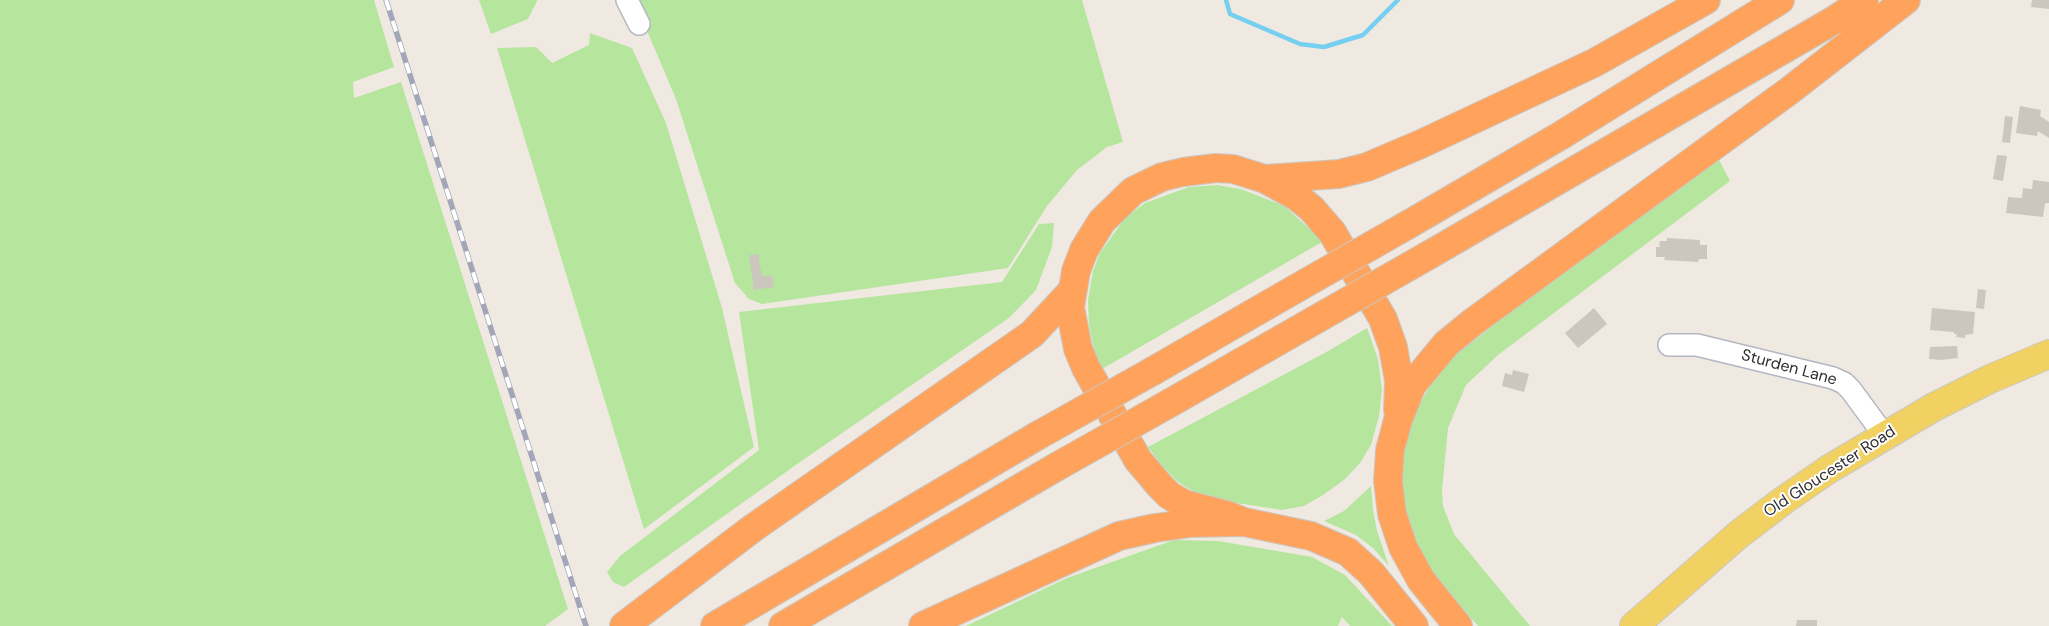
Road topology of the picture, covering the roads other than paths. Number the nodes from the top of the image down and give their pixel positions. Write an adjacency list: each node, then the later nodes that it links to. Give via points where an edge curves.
1 (627, 0): 6 (street)
2 (1706, 0): 7 (highway, via 1594,63 1367,167 1339,174)
3 (1780, 0): 15 (highway, bridge, via 1560,136 1037,436)
4 (1864, 0): 16 (highway, bridge, via 1429,255)
5 (1906, 0): 11 (highway, via 1789,90 1472,322 1446,344 1412,385)
6 (639, 24)
7 (1265, 179): 8 (highway, via 1233,169 1200,169 1162,177 1133,191 1092,235 1076,270); 11 (highway, via 1296,196 1332,232 1383,319 1393,347 1399,381)
8 (1072, 291): 13 (highway, via 1071,312 1078,349 1138,460 1176,499); 14 (highway, via 1032,334 768,518)
9 (1669, 345): 12 (street, Sturden Lane, via 1697,345 1833,378 1844,383)
10 (2049, 354): 12 (main road, Old Gloucester Road, via 1990,379)
11 (1398, 420): 19 (highway, via 1390,450 1388,481 1392,514 1403,547 1421,580)
12 (1884, 435): 20 (main road, Old Gloucester Road, via 1829,469 1738,535)
13 (1244, 522): 17 (highway, via 1191,523 1119,536); 18 (highway, via 1311,536 1348,552 1372,573)
14 (624, 626)
15 (715, 626)
16 (782, 626)
17 (923, 626)
18 (1414, 626)
19 (1458, 626)
20 (1634, 626)

